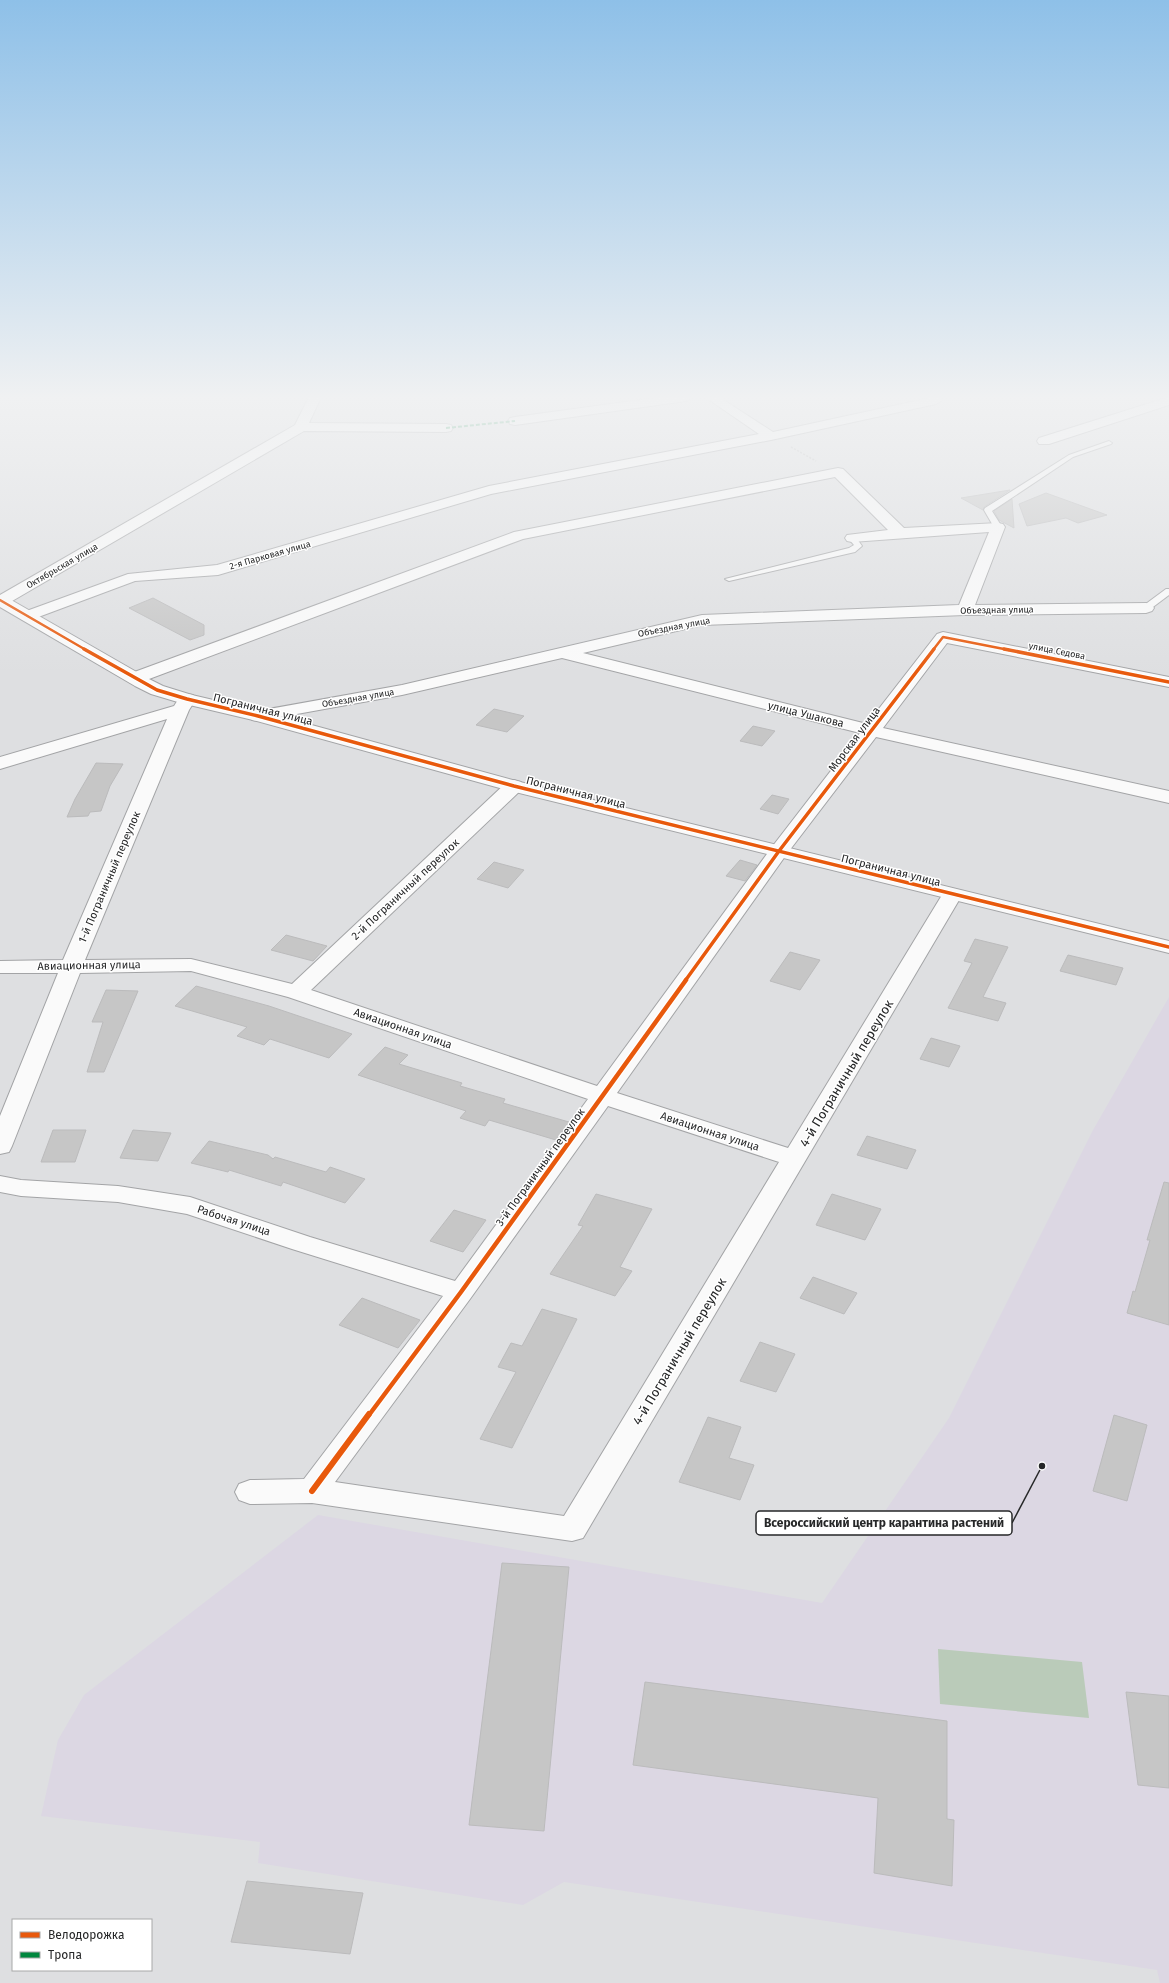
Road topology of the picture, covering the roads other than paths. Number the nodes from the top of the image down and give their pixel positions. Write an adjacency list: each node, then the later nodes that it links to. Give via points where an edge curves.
1 (193, 490): 11 (street, Октябрьская улица)
2 (491, 490): 14 (street, 2-я Парковая улица, via 218,570 133,577)
3 (749, 490): 17 (street, via 519,535)
4 (856, 490): 7 (street)
5 (1019, 490): 6 (lane, via 988,510)
6 (998, 527): 7 (street); 13 (street)
7 (900, 533): 8 (street)
8 (852, 538): 9 (lane, via 858,546 852,550)
9 (729, 580)
10 (1169, 591): 12 (lane)
11 (1, 600): 14 (street, Пограничная улица)
12 (1146, 608): 13 (street, Объездная улица)
13 (965, 610): 16 (street, Объездная улица, via 702,620)
14 (27, 616): 17 (street, Пограничная улица)
15 (943, 637): 18 (street, улица Седова); 21 (street, Морская улица)
16 (561, 652): 20 (street, Объездная улица, via 402,690); 21 (street, улица Ушакова)
17 (135, 678): 19 (street, Пограничная улица)
18 (1169, 682)
19 (183, 705): 20 (street, Пограничная улица); 22 (street); 28 (street, 1-й Пограничный переулок)
20 (258, 716): 23 (street, Пограничная улица)
21 (872, 731): 24 (street, улица Ушакова); 25 (street, Морская улица)
22 (0, 763)
23 (514, 786): 25 (street, Пограничная улица); 30 (street, 2-й Пограничный переулок)
24 (1169, 797)
25 (779, 851): 26 (street, Пограничная улица); 31 (street, 3-й Пограничный переулок)
26 (952, 894): 27 (street, Пограничная улица); 33 (street, 4-й Пограничный переулок)
27 (1169, 947)
28 (72, 965): 29 (street, Авиационная улица); 30 (street, Авиационная улица, via 191,965); 32 (street, 1-й Пограничный переулок)
29 (0, 967)
30 (296, 992): 31 (street, Авиационная улица)
31 (603, 1096): 33 (street, Авиационная улица); 35 (street, 3-й Пограничный переулок)
32 (0, 1146)
33 (795, 1159): 36 (street, 4-й Пограничный переулок, via 572,1529)
34 (0, 1184): 35 (street, Рабочая улица, via 21,1188 118,1194 190,1206)
35 (461, 1292): 36 (street, 3-й Пограничный переулок)
36 (312, 1491): 37 (street, 4-й Пограничный переулок)
37 (250, 1492)

